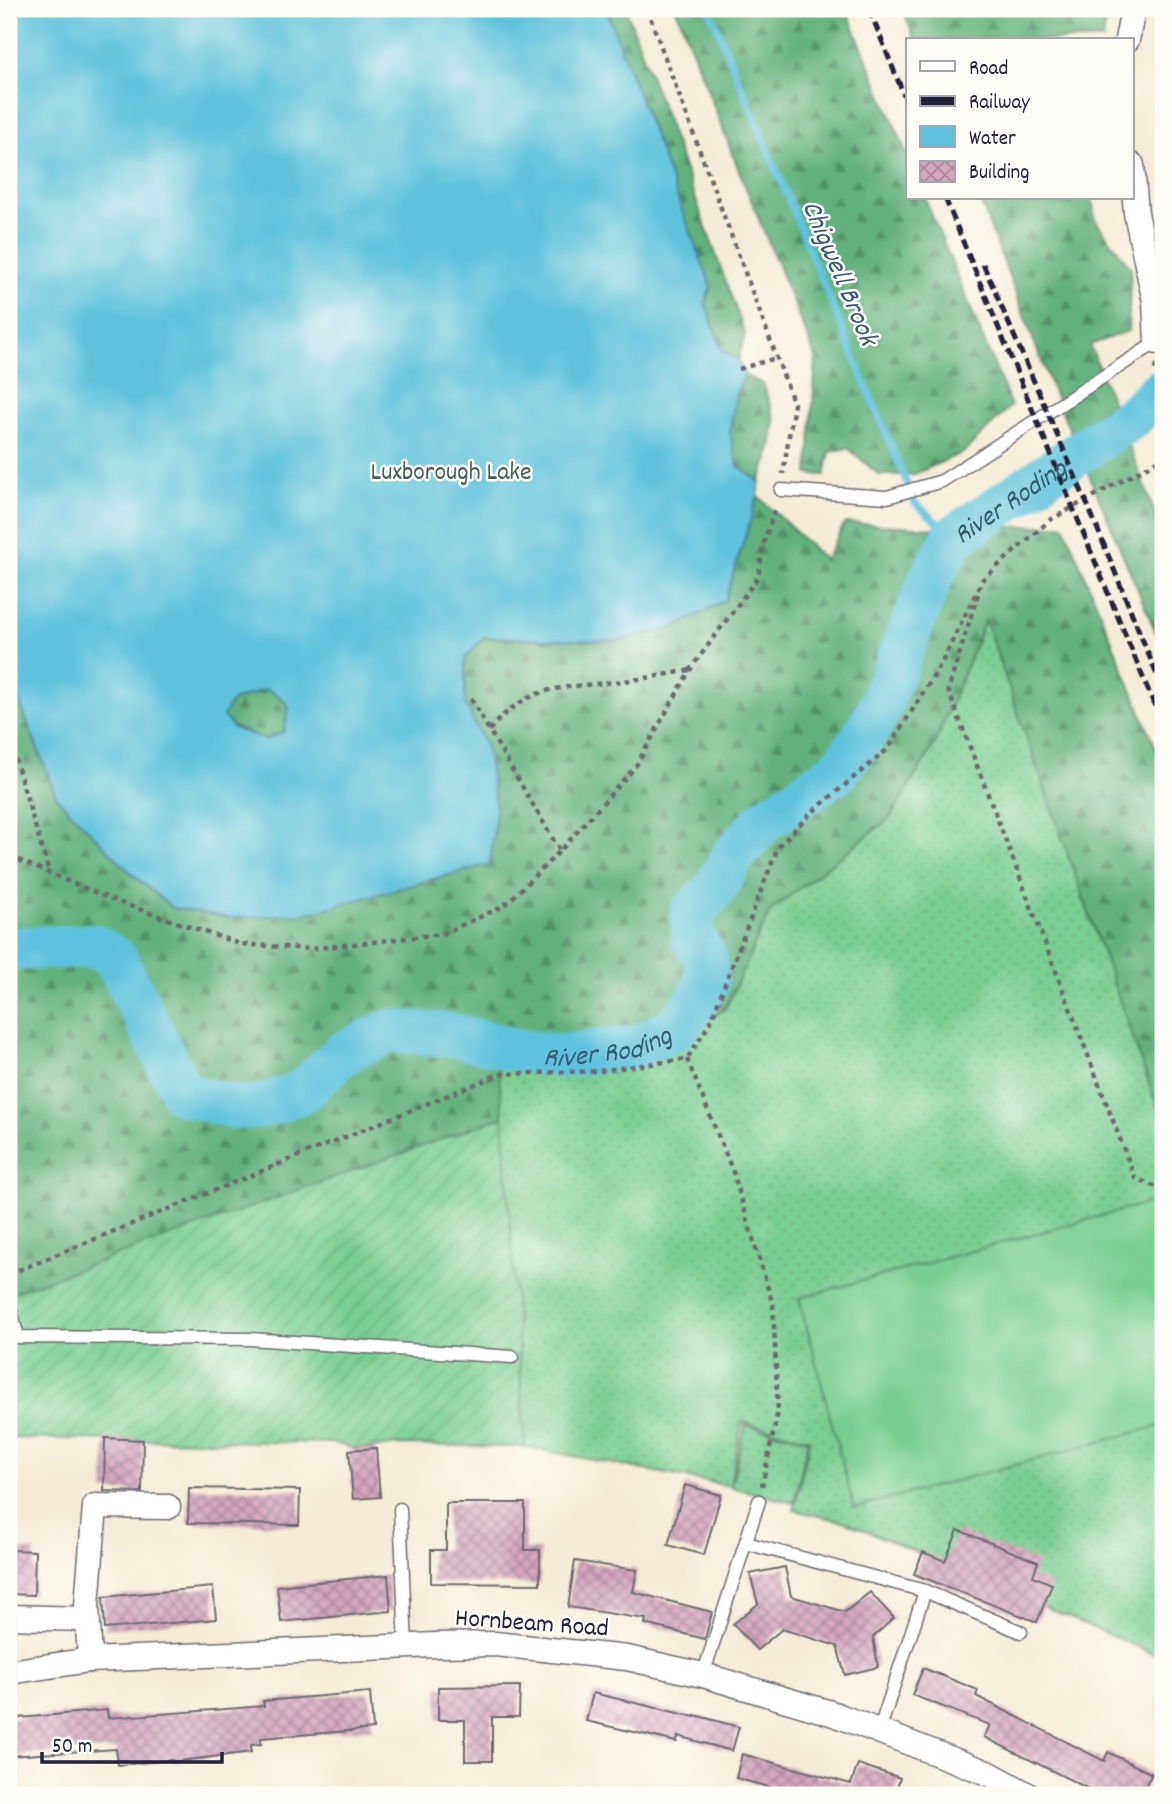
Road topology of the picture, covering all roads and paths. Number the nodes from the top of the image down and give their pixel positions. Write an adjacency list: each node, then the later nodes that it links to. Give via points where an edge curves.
1 (647, 9): 5 (path)
2 (1133, 9): 3 (street)
3 (1127, 38)
4 (1134, 189): 6 (street, via 1155,302)
5 (776, 358): 7 (path); 11 (path, via 794,404)
6 (1156, 359): 8 (path); 9 (path); 11 (lane, via 942,481 887,497)
7 (738, 369)
8 (1163, 372)
9 (1163, 387)
10 (1163, 458): 12 (path, via 1050,520)
11 (781, 490): 13 (path, via 758,577)
12 (983, 579): 20 (path, via 940,666 888,749 778,847 710,1023); 21 (path, via 948,690 1135,1178)
13 (690, 670): 15 (path, via 554,687 528,697); 17 (path, via 636,766)
14 (471, 699): 15 (path)
15 (489, 730): 17 (path)
16 (9, 739): 19 (path)
17 (560, 851): 19 (path, via 504,906 442,934 310,949 240,944)
18 (9, 856): 19 (path)
19 (49, 873)
20 (687, 1059): 22 (path, via 598,1072 500,1074); 25 (path, via 733,1172 773,1305 778,1411)
21 (1163, 1191)
22 (9, 1274)
23 (9, 1303): 24 (lane, via 18,1337 250,1339)
24 (512, 1357)
25 (759, 1502): 28 (lane)
26 (168, 1507): 31 (street, via 95,1506)
27 (400, 1509): 33 (lane)
28 (746, 1543): 29 (lane); 36 (lane)
29 (925, 1591): 32 (lane); 37 (lane)
30 (9, 1617): 31 (street)
31 (87, 1619): 34 (street)
32 (1021, 1632)
33 (406, 1646): 34 (street, Hornbeam Road); 36 (street, Hornbeam Road, via 495,1644 627,1658)
34 (90, 1660): 35 (street, Hornbeam Road)
35 (9, 1672)
36 (704, 1675): 37 (street, Hornbeam Road)
37 (879, 1731): 38 (street, Hornbeam Road, via 990,1774)
38 (1028, 1795)

